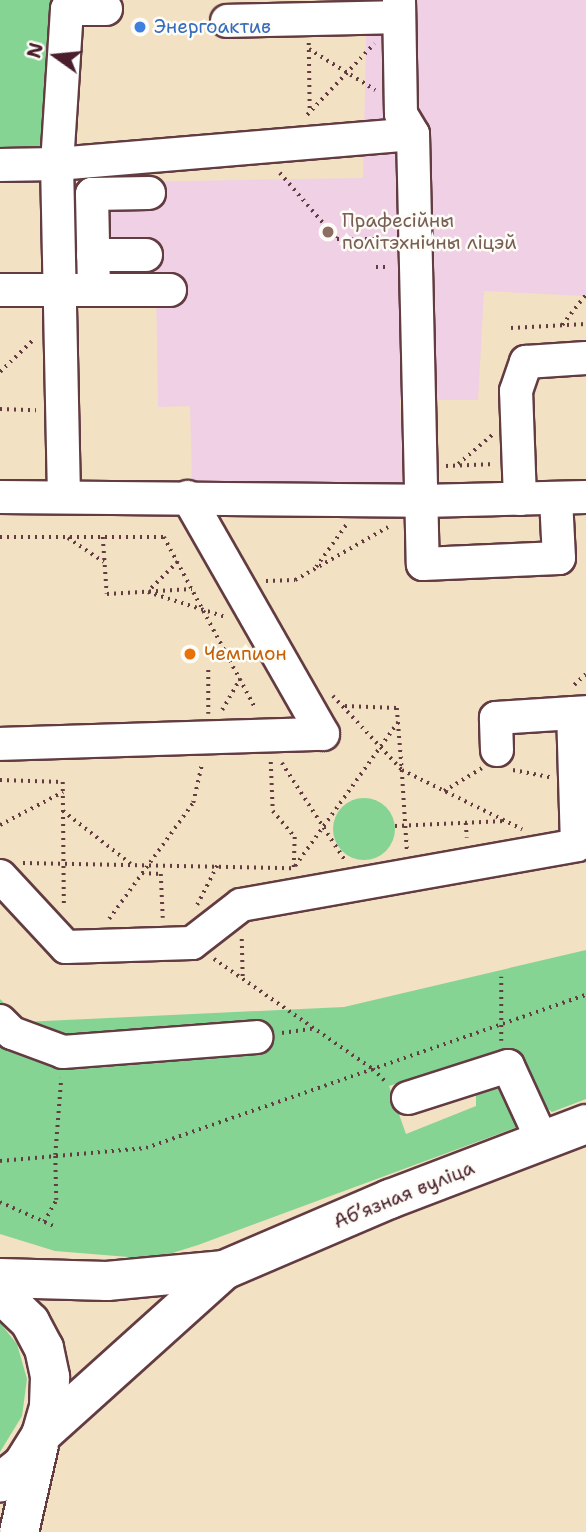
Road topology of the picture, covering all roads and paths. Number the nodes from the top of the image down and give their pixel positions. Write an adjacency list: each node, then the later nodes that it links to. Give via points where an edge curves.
1 (106, 9): 9 (lane, via 67,9)
2 (399, 9): 4 (lane); 5 (path); 6 (lane)
3 (227, 21): 4 (lane)
4 (309, 34): 5 (path); 7 (path)
5 (347, 73): 6 (path); 7 (path)
6 (407, 120): 7 (lane); 12 (lane)
7 (311, 127): 8 (lane); 8 (path)
8 (266, 146): 9 (lane); 12 (path, via 337,239)
9 (57, 164): 10 (lane); 19 (lane)
10 (0, 165)
11 (149, 193): 13 (lane, via 92,194)
12 (415, 239): 30 (lane)
13 (93, 255): 14 (lane); 16 (lane)
14 (146, 255)
15 (0, 290): 19 (lane)
16 (94, 290): 17 (lane); 19 (lane)
17 (170, 290)
18 (586, 294): 21 (path)
19 (61, 302): 24 (path); 26 (lane)
20 (586, 324): 21 (path)
21 (562, 325): 22 (path)
22 (510, 328)
23 (586, 358): 27 (lane, via 526,362 516,391)
24 (0, 372)
25 (0, 409): 26 (path)
26 (63, 410): 32 (lane)
27 (517, 414): 28 (lane); 29 (path)
28 (519, 464): 29 (path); 35 (lane)
29 (457, 466): 30 (path)
30 (420, 467): 37 (lane)
31 (0, 497): 32 (lane)
32 (64, 497): 33 (lane)
33 (188, 497): 36 (lane); 44 (lane)
34 (571, 498): 35 (lane); 37 (lane, via 559,558 423,564)
35 (520, 499): 37 (lane)
36 (365, 500): 37 (lane); 43 (path)
37 (421, 505): 43 (path)
38 (0, 537): 39 (path)
39 (66, 537): 40 (path); 41 (path)
40 (103, 537): 41 (path); 42 (path, via 164,537)
41 (104, 562): 46 (path, via 107,594)
42 (178, 562): 45 (path); 46 (path)
43 (314, 569): 44 (path, via 295,580)
44 (236, 582): 48 (lane)
45 (192, 589): 46 (path); 47 (path)
46 (148, 592): 47 (path)
47 (205, 613): 48 (path); 50 (path)
48 (260, 625): 51 (lane)
49 (208, 670): 54 (path)
50 (240, 679): 54 (path); 55 (path)
51 (305, 703): 53 (path, via 397,708); 55 (lane, via 323,734)
52 (580, 713): 57 (lane, via 496,718); 67 (lane, via 577,845)
53 (398, 722): 58 (path); 64 (path)
54 (207, 738): 55 (lane); 56 (lane); 70 (path, via 193,803)
55 (271, 741): 64 (path); 75 (path, via 273,811 295,837)
56 (0, 744)
57 (497, 750)
58 (402, 770): 62 (path); 66 (path)
59 (0, 780): 60 (path, via 63,782)
60 (63, 792): 61 (path); 63 (path)
61 (63, 811): 68 (path); 69 (path)
62 (506, 821): 66 (path); 67 (path)
63 (0, 825)
64 (324, 826): 72 (path, via 351,869); 75 (path)
65 (396, 826): 66 (path)
66 (405, 826): 73 (path, via 409,870)
67 (561, 848): 73 (lane)
68 (64, 864): 69 (path); 71 (path); 78 (path)
69 (132, 865): 70 (path)
70 (147, 865): 74 (path); 75 (path)
71 (6, 869): 78 (lane)
72 (339, 869)
73 (437, 870): 75 (lane)
74 (141, 873): 77 (path, via 161,874); 78 (path)
75 (298, 877): 76 (lane)
76 (241, 905): 77 (lane); 80 (path)
77 (178, 944): 78 (lane); 80 (path)
78 (77, 946)
79 (501, 977): 83 (path)
80 (243, 979): 84 (path)
81 (586, 996): 83 (path)
82 (0, 1021): 86 (lane, via 12,1033)
83 (501, 1025): 87 (path, via 500,1050); 88 (path)
84 (314, 1028): 85 (path); 88 (path)
85 (256, 1037): 86 (lane)
86 (63, 1052): 92 (path)
87 (508, 1066): 89 (lane); 91 (lane)
88 (373, 1069): 89 (path); 92 (path, via 146,1148)
89 (408, 1098)
90 (586, 1124): 91 (main road, Абʼязная вуліца)
91 (542, 1140): 97 (main road, Абʼязная вуліца)
92 (55, 1155): 93 (path); 95 (path, via 56,1200)
93 (0, 1161)
94 (0, 1202): 95 (path)
95 (44, 1222): 96 (path)
96 (54, 1226)
97 (224, 1270): 98 (main road, Абʼязная вуліца, via 107,1281); 100 (main road, Абʼязная вуліца)
98 (0, 1278)
99 (0, 1293): 100 (main road, via 30,1322 44,1348 50,1377 49,1407)
100 (41, 1435): 101 (main road, via 22,1465); 102 (main road)
101 (0, 1483)
102 (19, 1532)

